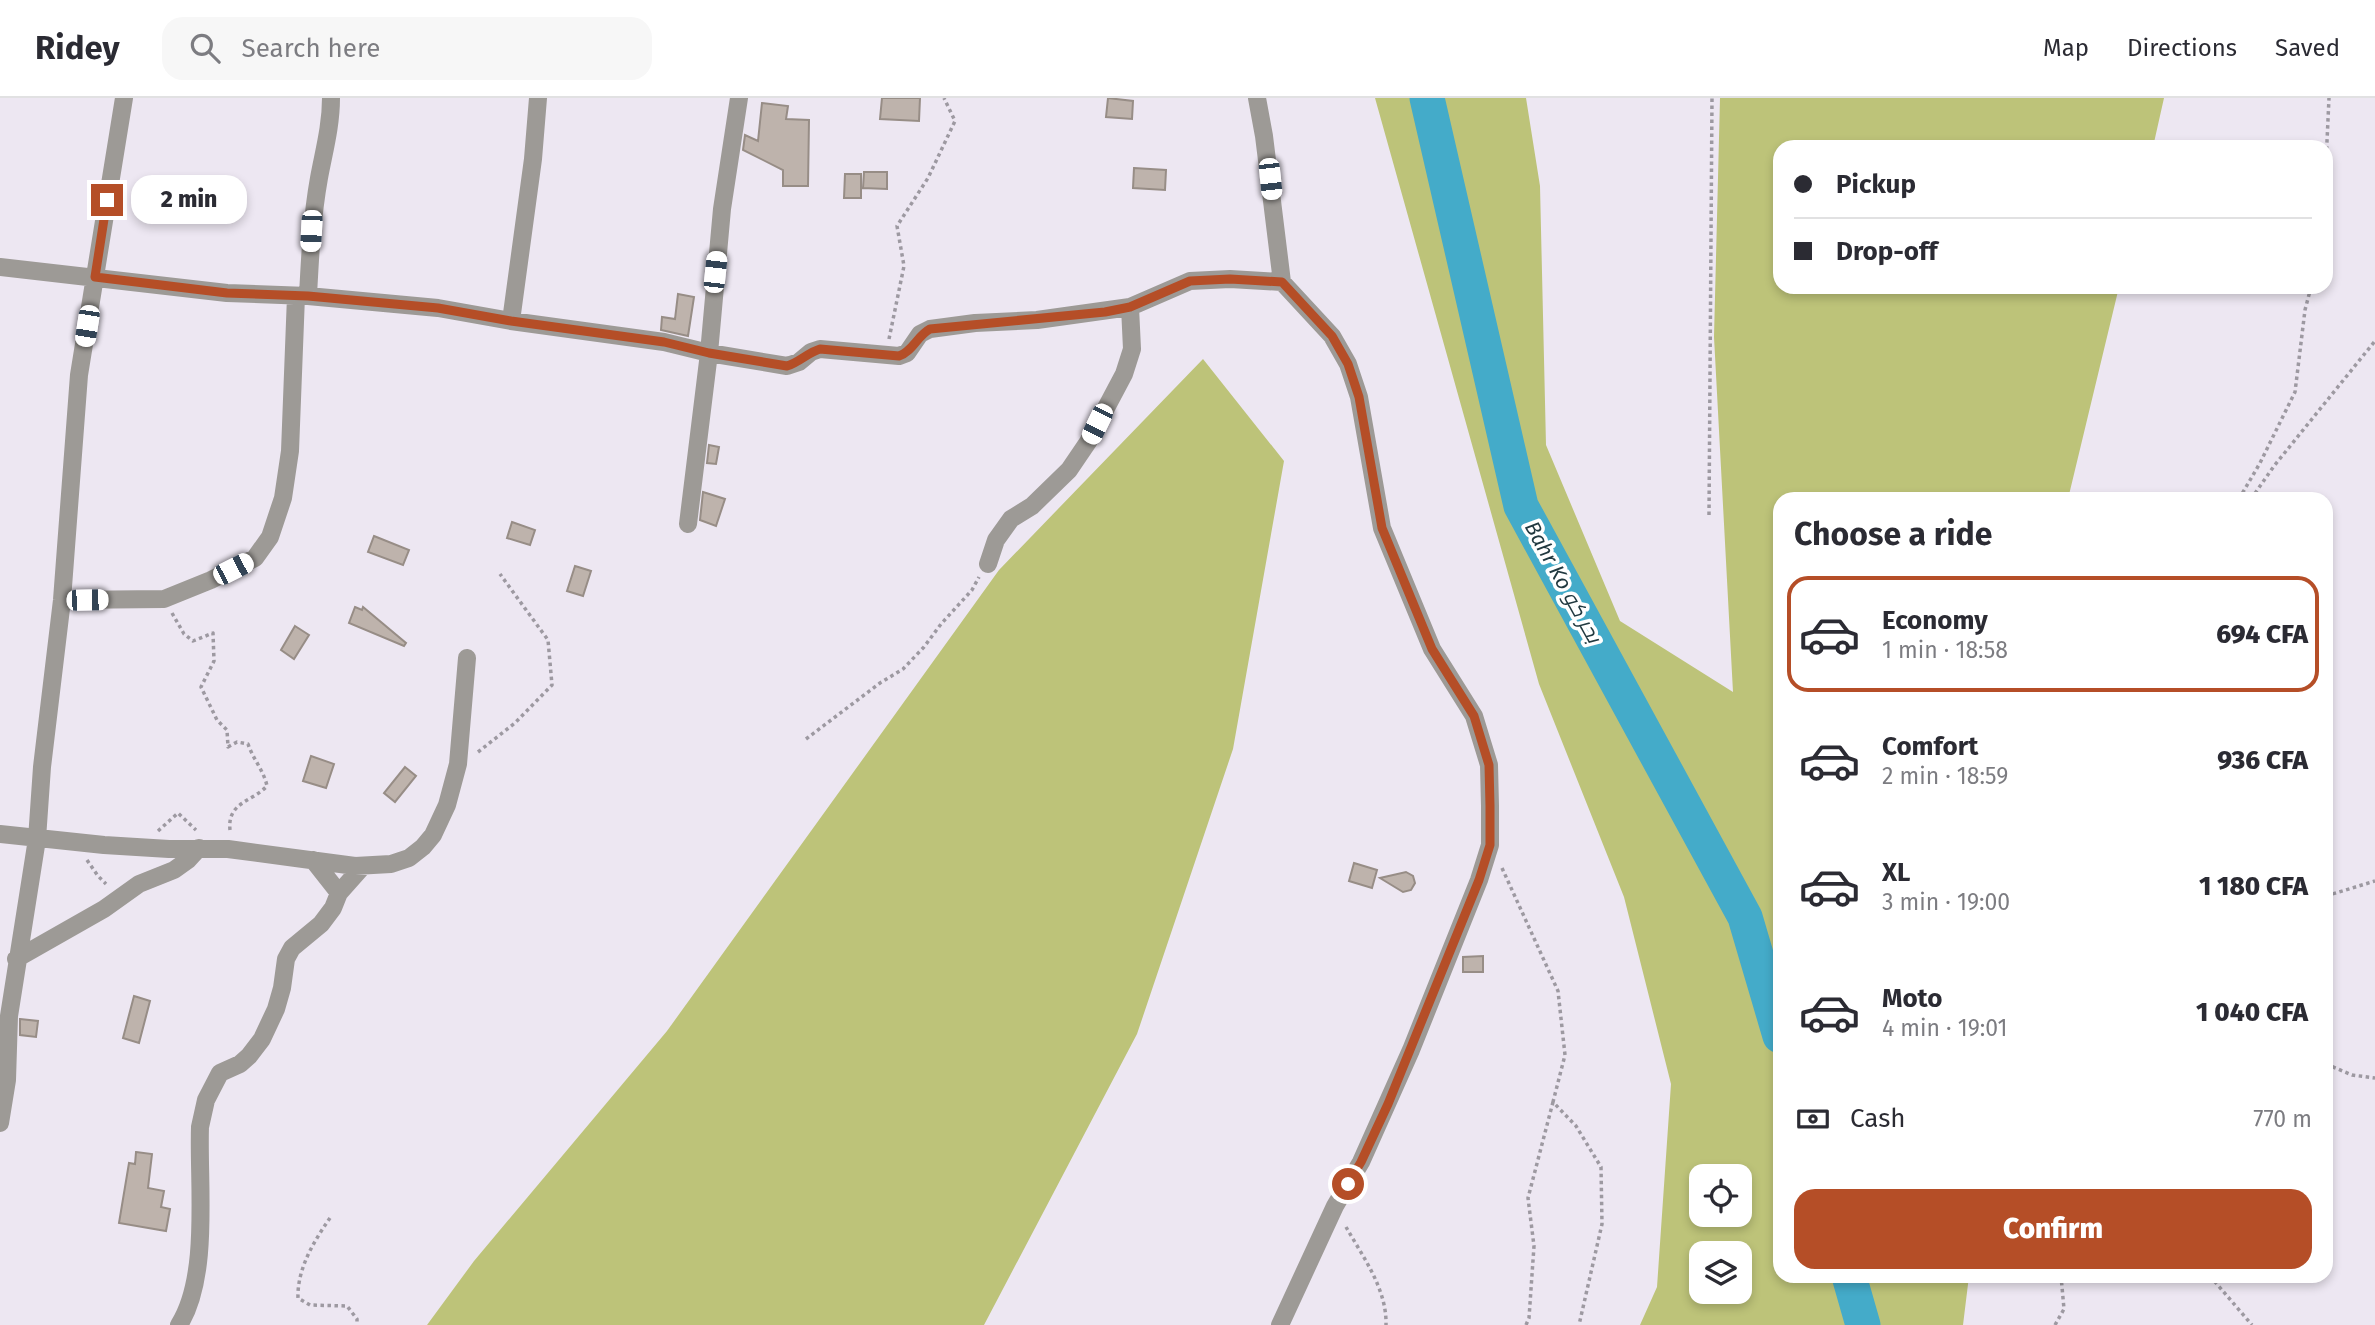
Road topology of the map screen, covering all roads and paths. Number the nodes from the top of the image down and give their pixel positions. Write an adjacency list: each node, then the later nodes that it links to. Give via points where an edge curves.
1 (124, 98): 11 (street)
2 (331, 98): 14 (street)
3 (538, 98): 16 (street)
4 (739, 98): 18 (street, via 722,209)
5 (944, 98): 19 (path, via 955,121 928,178 897,226 904,266)
6 (1257, 98): 12 (street)
7 (1712, 98): 22 (path)
8 (2329, 98): 9 (path)
9 (2327, 140)
10 (0, 267): 11 (street)
11 (95, 277): 14 (street, via 227,293); 27 (street, via 79,375)
12 (1282, 282): 15 (street, via 1190,281); 34 (street, via 1332,336 1348,364 1359,397 1382,528 1432,649 1474,716 1489,765)
13 (2309, 294): 20 (path, via 2295,392)
14 (302, 296): 16 (street, via 438,308); 26 (street, via 284,498 270,537 255,558)
15 (1130, 307): 19 (street, via 930,329 920,334 907,353); 24 (street, via 1132,349 1088,442 1069,471 1011,519 996,540)
16 (511, 321): 18 (street, via 664,342)
17 (2375, 341): 21 (path)
18 (709, 353): 19 (street, via 787,366 820,349); 23 (street)
19 (885, 355)
20 (2243, 492)
21 (2256, 492)
22 (1709, 515)
23 (688, 524)
24 (988, 564): 29 (path, via 903,669)
25 (500, 574): 30 (path, via 548,640 552,685 515,723)
26 (164, 599): 27 (street); 36 (path, via 193,642 214,633 214,661 201,687 227,730 228,747 237,742 248,744 267,786 244,800 231,817)
27 (62, 600): 32 (street)
28 (467, 658): 30 (street)
29 (806, 739)
30 (458, 764): 38 (street, via 441,820 423,847 391,864)
31 (0, 834): 32 (street)
32 (37, 839): 33 (street); 43 (street)
33 (78, 843): 35 (street); 42 (path)
34 (1490, 845): 47 (path, via 1558,991 1565,1055); 49 (street, via 1388,1104)
35 (199, 848): 36 (street); 42 (street, via 174,870)
36 (228, 849): 37 (street)
37 (313, 860): 38 (street); 40 (street)
38 (363, 866): 40 (street)
39 (2375, 881): 41 (path)
40 (339, 894): 53 (street, via 321,925 292,948 286,959 282,988 262,1039 240,1064 220,1073 206,1100 200,1127 199,1255 191,1297)
41 (2333, 894)
42 (117, 899): 43 (street)
43 (16, 959): 46 (street)
44 (2333, 1067): 45 (path)
45 (2375, 1078)
46 (4, 1080): 48 (street)
47 (1553, 1102): 57 (path, via 1528,1198 1534,1246); 58 (path, via 1576,1126 1601,1167 1602,1224)
48 (0, 1123)
49 (1335, 1206): 55 (street); 56 (path, via 1369,1266 1387,1309)
50 (330, 1218): 54 (path, via 304,1265 298,1298 310,1305 347,1307)
51 (2062, 1283): 59 (path, via 2064,1309)
52 (2216, 1283): 60 (path)
53 (179, 1325)
54 (357, 1325)
55 (1280, 1325)
56 (1386, 1325)
57 (1526, 1325)
58 (1579, 1325)
59 (2055, 1325)
60 (2252, 1325)

